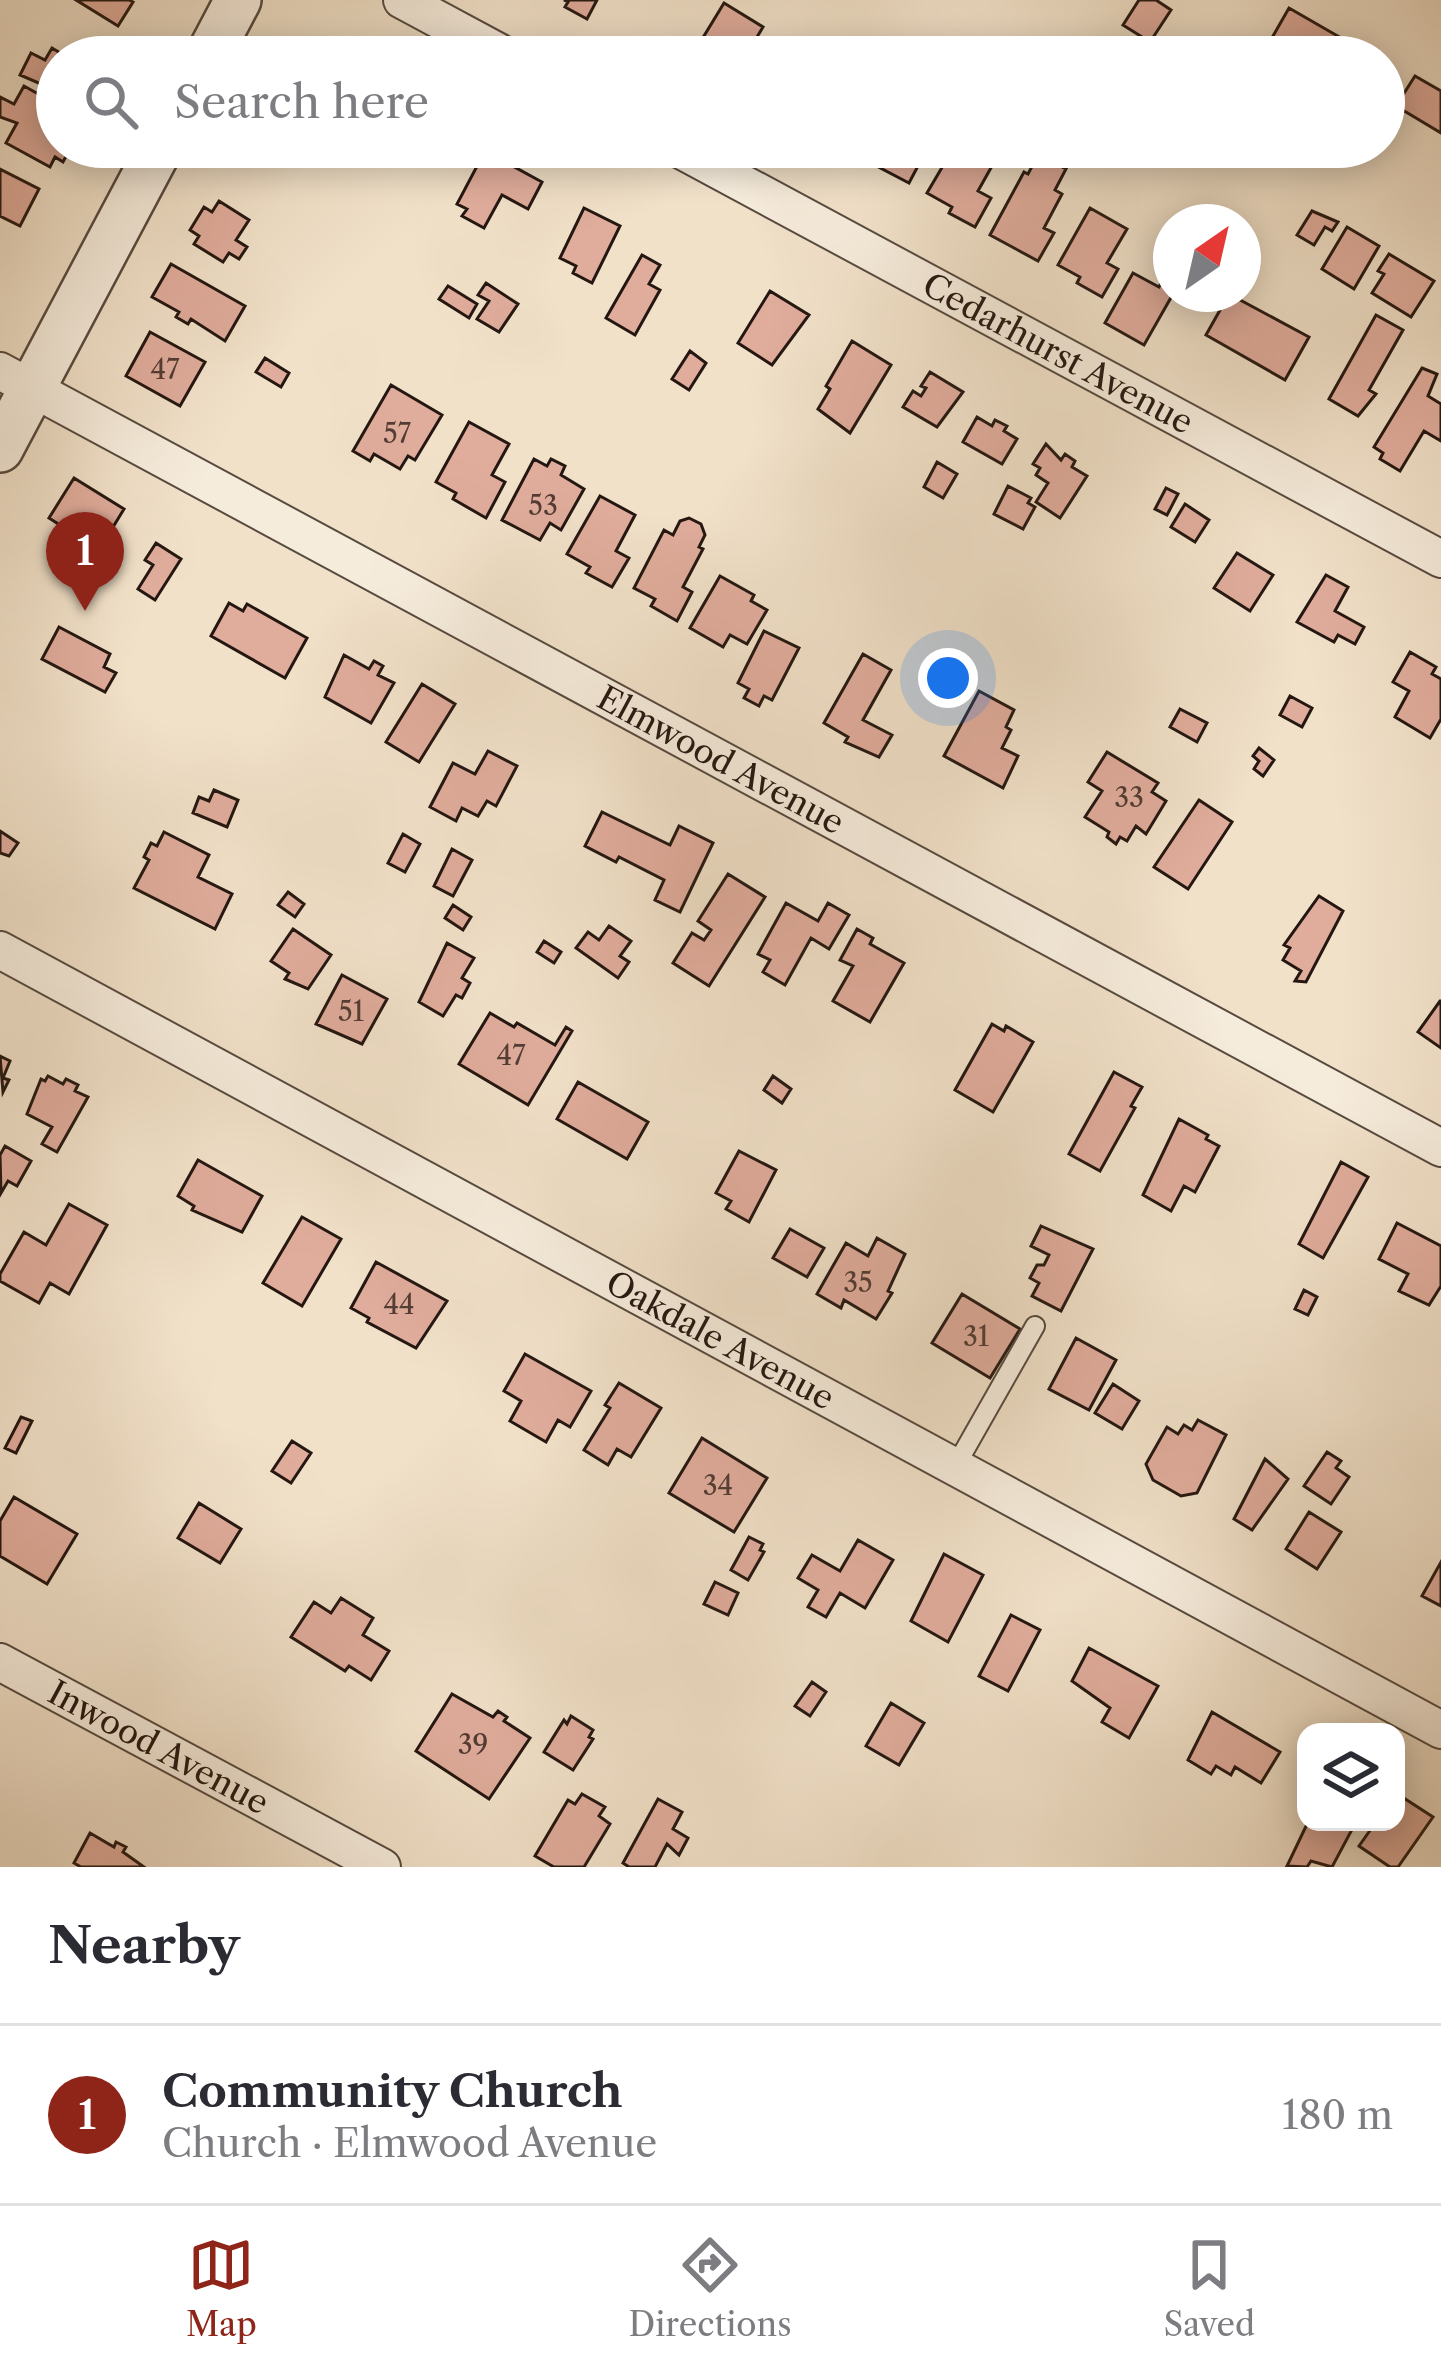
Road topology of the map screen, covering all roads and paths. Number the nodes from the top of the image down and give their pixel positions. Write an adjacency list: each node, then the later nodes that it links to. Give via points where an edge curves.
1 (238, 0): 3 (street)
2 (402, 0): 4 (street)
3 (219, 36)
4 (469, 36)
5 (147, 168): 7 (street)
6 (714, 168): 9 (street, Cedarhurst Avenue)
7 (16, 380): 8 (street); 11 (street, Elmwood Avenue)
8 (0, 449)
9 (1441, 559)
10 (0, 950): 13 (street, Oakdale Avenue)
11 (1441, 1148)
12 (1036, 1326): 13 (lane)
13 (955, 1467): 15 (street, Oakdale Avenue)
14 (0, 1662): 16 (street, Inwood Avenue)
15 (1441, 1730)
16 (382, 1867)

